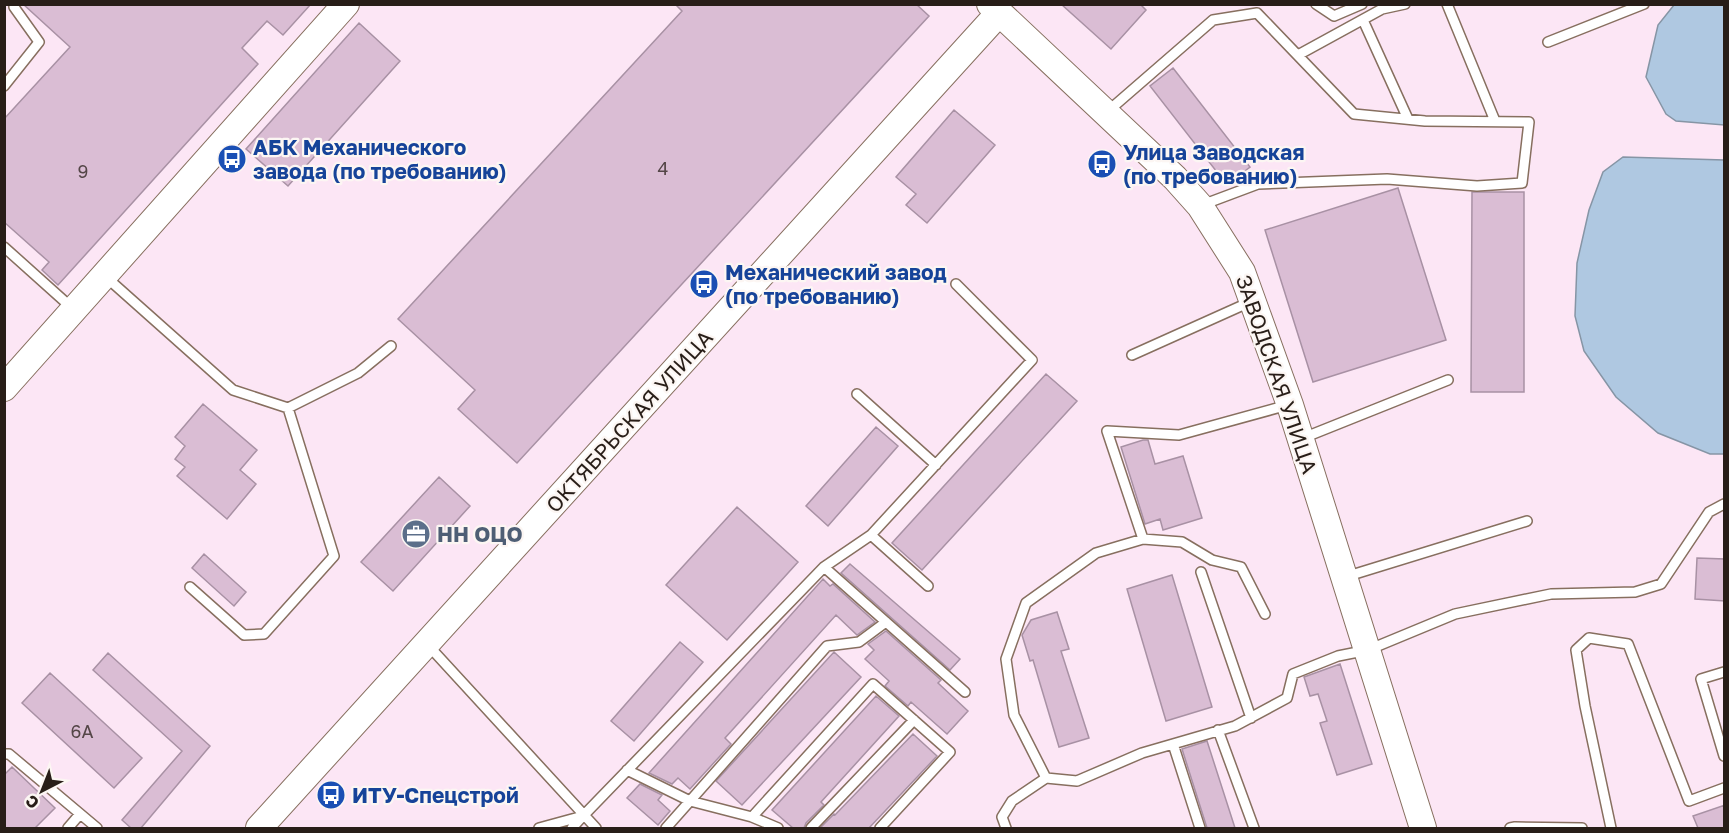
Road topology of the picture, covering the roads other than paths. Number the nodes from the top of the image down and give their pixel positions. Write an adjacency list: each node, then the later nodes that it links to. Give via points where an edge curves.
1 (346, 4): 18 (street)
2 (1316, 4): 3 (lane, via 1334,16)
3 (1362, 4)
4 (1405, 4): 9 (lane, via 1382,9)
5 (1447, 4): 15 (lane)
6 (1644, 4): 10 (lane)
7 (14, 7): 12 (lane, via 39,42)
8 (995, 9): 13 (street, ЗАВОДСКАЯ УЛИЦА); 42 (street, ОКТЯБРЬСКАЯ УЛИЦА)
9 (1363, 20): 11 (lane); 14 (lane)
10 (1548, 42)
11 (1298, 55): 13 (lane, via 1257,13 1213,20); 14 (lane, via 1354,114)
12 (4, 86)
13 (1107, 112): 16 (street, ЗАВОДСКАЯ УЛИЦА)
14 (1408, 119): 15 (lane)
15 (1495, 121): 16 (lane, via 1529,122 1522,183 1477,186 1387,179 1258,184)
16 (1200, 206): 20 (street, ЗАВОДСКАЯ УЛИЦА, via 1242,272)
17 (4, 247): 21 (lane)
18 (104, 276): 21 (street); 28 (lane, via 233,390)
19 (956, 284): 30 (lane, via 1032,360)
20 (1253, 301): 23 (lane); 27 (street, ЗАВОДСКАЯ УЛИЦА)
21 (74, 310): 25 (street)
22 (391, 346): 28 (lane, via 358,372)
23 (1132, 355)
24 (1448, 380): 29 (lane)
25 (4, 388)
26 (857, 394): 30 (lane)
27 (1290, 405): 29 (street, ЗАВОДСКАЯ УЛИЦА); 34 (lane, via 1179,435 1107,431)
28 (288, 408): 38 (lane, via 334,556 264,634 244,635)
29 (1301, 439): 37 (street, ЗАВОДСКАЯ УЛИЦА)
30 (936, 465): 33 (lane)
31 (1725, 504): 43 (lane, via 1709,512 1661,584 1635,592 1551,594 1455,614)
32 (1527, 521): 37 (lane)
33 (871, 535): 35 (lane); 39 (lane)
34 (1143, 539): 40 (lane, via 1182,542 1212,560 1240,567); 53 (lane, via 1096,553 1026,603 1006,659 1014,715)
35 (824, 567): 41 (lane); 52 (lane)
36 (1201, 572): 46 (lane)
37 (1345, 577): 43 (street, ЗАВОДСКАЯ УЛИЦА)
38 (190, 586)
39 (928, 586)
40 (1265, 614)
41 (886, 622): 45 (lane); 55 (lane, via 859,642 827,646)
42 (427, 644): 57 (lane); 61 (street, ОКТЯБРЬСКАЯ УЛИЦА)
43 (1368, 650): 46 (lane, via 1338,656 1293,674 1287,698); 72 (street, ЗАВОДСКАЯ УЛИЦА)
44 (1725, 672): 51 (lane, via 1701,680)
45 (965, 692)
46 (1251, 718): 48 (lane)
47 (914, 720): 58 (lane, via 873,684); 67 (lane); 68 (lane, via 950,752)
48 (1218, 730): 49 (lane); 71 (lane)
49 (1173, 744): 53 (lane, via 1077,781); 70 (lane)
50 (4, 754): 56 (lane, via 9,754)
51 (1725, 756)
52 (627, 770): 55 (lane); 57 (lane)
53 (1046, 778): 69 (lane, via 1011,801 1002,817)
54 (1725, 788): 75 (lane, via 1689,801 1628,644 1589,638 1576,650)
55 (690, 801): 58 (lane); 65 (lane)
56 (80, 814): 59 (lane); 60 (lane)
57 (583, 816): 62 (lane); 63 (lane); 64 (lane)
58 (752, 817): 66 (lane)
59 (68, 828)
60 (97, 828)
61 (259, 828)
62 (539, 828)
63 (572, 828)
64 (596, 828)
65 (666, 828)
66 (778, 828)
67 (811, 828)
68 (880, 828)
69 (1006, 828)
70 (1200, 828)
71 (1254, 828)
72 (1423, 828)
73 (1510, 828): 74 (lane)
74 (1582, 828)
75 (1611, 828)

